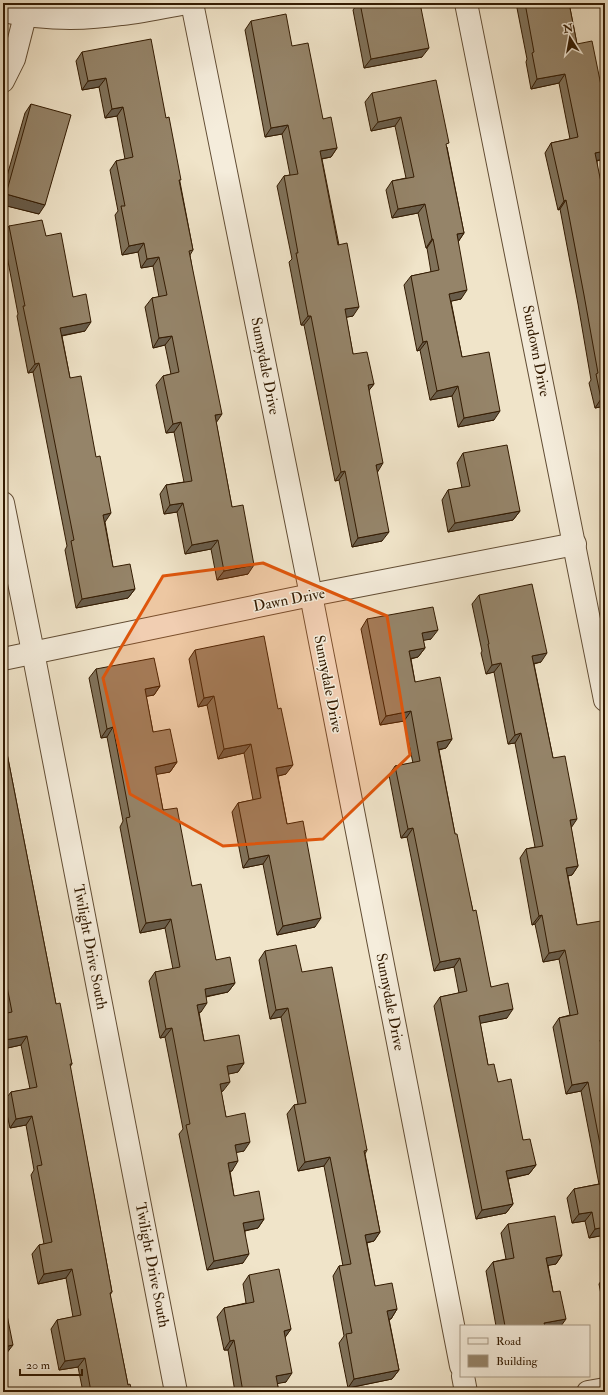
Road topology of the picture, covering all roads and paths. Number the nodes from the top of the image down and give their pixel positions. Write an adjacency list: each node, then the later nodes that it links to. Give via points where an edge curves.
1 (186, 3): 4 (street, via 122,14 71,18)
2 (192, 3): 9 (street, Sunnydale Drive)
3 (466, 3): 8 (street, Sundown Drive)
4 (24, 9): 5 (street); 6 (street, via 14,59)
5 (3, 11)
6 (3, 81)
7 (3, 503): 10 (street, Twilight Drive South)
8 (575, 544): 9 (street, Dawn Drive); 12 (street, Sundown Drive)
9 (311, 596): 10 (street, Dawn Drive); 13 (street, Sunnydale Drive)
10 (33, 652): 11 (street, Dawn Drive); 16 (street, Twilight Drive South)
11 (3, 659)
12 (605, 700)
13 (460, 1361)
14 (463, 1377): 17 (street)
15 (605, 1389): 18 (street)
16 (176, 1392)
17 (466, 1392)
18 (588, 1392)

